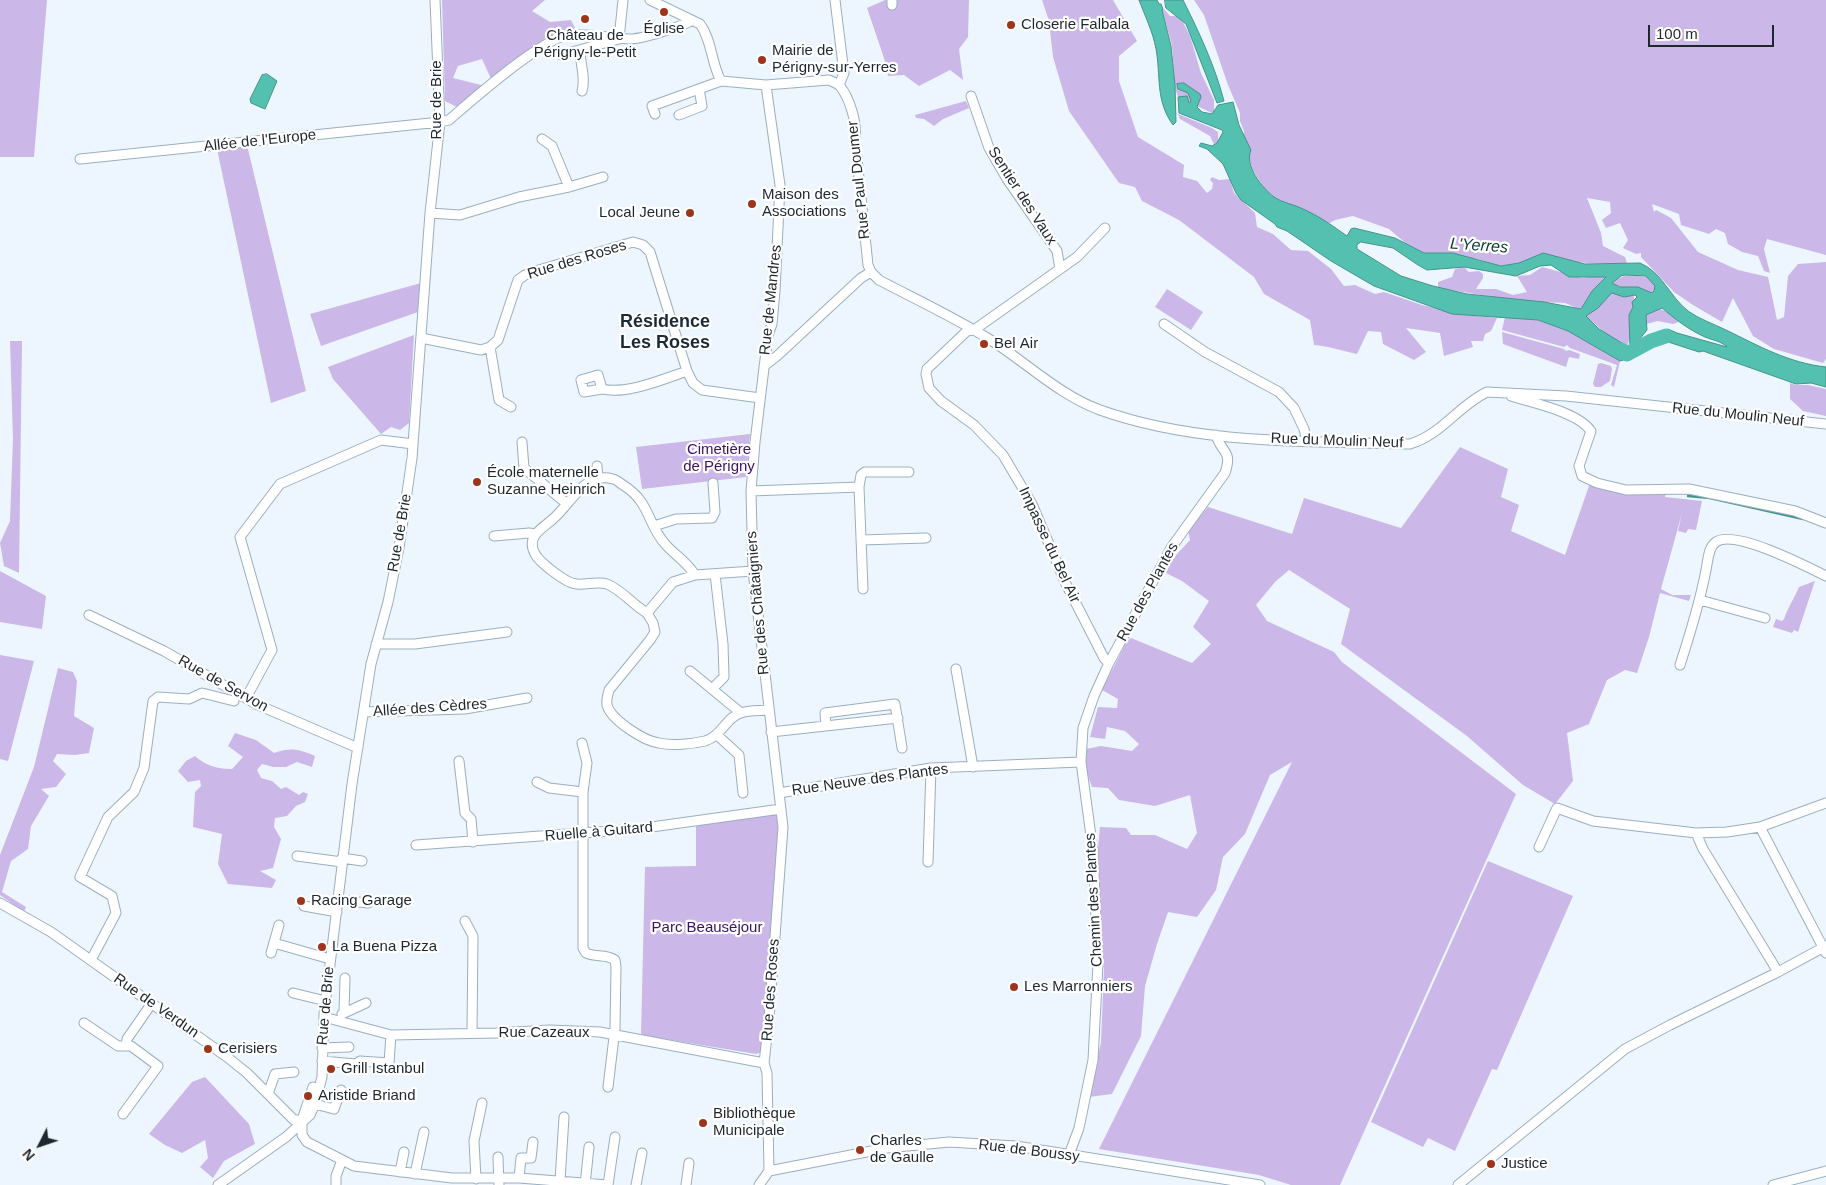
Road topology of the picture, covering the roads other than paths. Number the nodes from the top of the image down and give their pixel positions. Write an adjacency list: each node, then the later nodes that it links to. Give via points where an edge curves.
1 (434, 0): 17 (street, Rue de Brie)
2 (624, 0): 6 (street)
3 (650, 0): 5 (street)
4 (835, 0): 10 (street, via 844,73)
5 (691, 20): 6 (street, via 681,26 631,39); 9 (street, via 704,30)
6 (620, 37): 7 (street); 17 (street, via 568,35 550,41 449,120)
7 (580, 50): 8 (street); 13 (street)
8 (561, 55)
9 (721, 81): 11 (street); 12 (street)
10 (839, 85): 11 (street, via 830,80); 25 (street, Rue Paul Doumer, via 849,103 856,130)
11 (766, 86): 30 (street, Rue de Mandres, via 780,185 775,291)
12 (699, 89): 15 (street, via 652,106); 16 (street, via 702,106)
13 (582, 91)
14 (971, 96): 24 (street, Sentier des Vaux, via 989,148 1057,251)
15 (655, 114)
16 (679, 115)
17 (440, 122): 19 (street, Allée de l'Europe); 22 (street, Rue de Brie)
18 (542, 139): 21 (street, via 552,146)
19 (80, 159)
20 (603, 177): 21 (street)
21 (569, 187): 22 (street, via 519,197 460,215)
22 (430, 214): 28 (street, Rue de Brie)
23 (1105, 228): 24 (street, via 1077,257)
24 (1060, 269): 27 (street)
25 (871, 272): 27 (street, Rue du Moulin Neuf, via 879,280); 30 (street)
26 (1164, 324): 38 (street, via 1205,352 1279,392 1294,408)
27 (974, 330): 37 (street, Rue du Moulin Neuf, via 1073,398 1099,410 1172,430); 65 (street, Impasse du Bel Air, via 967,331 927,369 929,388 974,425 1003,455 1032,504 1066,584 1104,658)
28 (421, 338): 29 (street, via 481,350); 40 (street, Rue de Brie)
29 (490, 347): 31 (street, Rue des Roses, via 498,340 518,280 539,270 633,242 644,245 650,252); 35 (street, via 499,400)
30 (764, 366): 34 (street, Rue des Châtaigniers)
31 (687, 371): 32 (street, via 632,388); 34 (street, Rue des Roses, via 693,383 702,390)
32 (602, 389)
33 (1496, 391): 36 (street, Rue du Moulin Neuf); 38 (street, Rue du Moulin Neuf, via 1476,397 1433,434 1410,444); 48 (street, via 1568,414 1587,425 1591,432 1579,466 1582,476 1597,483 1626,490 1689,489 1795,512)
34 (760, 398): 46 (street, Rue des Châtaigniers)
35 (511, 407)
36 (1826, 424)
37 (1216, 435): 38 (street, Rue du Moulin Neuf); 65 (street, Rue des Plantes, via 1229,462 1225,473 1171,548)
38 (1307, 441)
39 (522, 442): 47 (street, via 524,468)
40 (413, 444): 64 (street, Rue de Brie, via 399,548); 70 (street, via 381,440 280,484 240,537 272,650)
41 (597, 466): 43 (street)
42 (909, 472): 45 (street, via 866,472 861,475)
43 (598, 478): 47 (street, via 584,485); 49 (street, via 614,479 632,490 645,505)
44 (713, 483): 49 (street, via 715,512 712,518 676,519)
45 (859, 487): 46 (street); 53 (street)
46 (752, 491): 54 (street, Rue des Châtaigniers)
47 (567, 504): 50 (street)
48 (1826, 523)
49 (654, 526): 56 (street, via 666,545 689,564)
50 (536, 534): 51 (street); 60 (street, via 533,547 536,555 564,581 607,584)
51 (494, 536)
52 (926, 538): 53 (street)
53 (861, 540): 58 (street)
54 (753, 571): 55 (street); 73 (street, Rue des Châtaigniers)
55 (715, 574): 56 (street); 69 (street, via 724,677)
56 (695, 575): 60 (street, via 673,582)
57 (1826, 576): 59 (street, via 1769,549 1726,538 1710,549)
58 (863, 589)
59 (1700, 600): 62 (street); 66 (street)
60 (647, 613): 79 (street, via 655,632 609,690 606,698 611,713 639,736 659,744 702,742)
61 (89, 615): 70 (street, Rue de Servon, via 164,651)
62 (1765, 618)
63 (507, 632): 64 (street, via 415,644)
64 (376, 644): 74 (street, Rue de Brie)
65 (1110, 663): 84 (street, Rue des Plantes, via 1083,728)
66 (1680, 665)
67 (956, 669): 85 (street)
68 (690, 671): 69 (street)
69 (712, 689): 75 (street)
70 (246, 698): 81 (street, Rue de Servon)
71 (527, 698): 74 (street, Allée des Cèdres, via 465,709)
72 (234, 701): 114 (street, via 202,693 189,699 158,697 153,701 144,768 134,792 108,817 80,877 112,896 116,913)
73 (768, 710): 75 (street); 78 (street, Rue des Châtaigniers)
74 (364, 712): 81 (street, Rue de Brie)
75 (741, 713): 79 (street)
76 (898, 718): 77 (street); 77 (street, via 895,704 824,713); 82 (street)
77 (826, 726): 78 (street)
78 (771, 732): 90 (street, Rue des Châtaigniers)
79 (717, 735): 89 (street, via 739,755)
80 (582, 743): 88 (street, via 587,763)
81 (358, 748): 100 (street, Rue de Brie)
82 (902, 748)
83 (459, 761): 96 (street, via 465,813 471,819)
84 (1081, 762): 85 (street, Rue Neuve des Plantes); 149 (street, Chemin des Plantes, via 1093,852 1098,964 1093,1060 1079,1128)
85 (974, 767): 86 (street, Rue Neuve des Plantes)
86 (931, 768): 90 (street, Rue Neuve des Plantes); 102 (street)
87 (537, 782): 88 (street, via 549,788)
88 (583, 792): 95 (street)
89 (743, 793)
90 (779, 793): 92 (street, Rue des Châtaigniers)
91 (1826, 803): 93 (street)
92 (781, 809): 95 (street, Ruelle à Guitard); 132 (street, Rue des Roses, via 784,827)
93 (1760, 827): 94 (street); 111 (street)
94 (1696, 833): 98 (street, via 1593,821 1557,808); 115 (street)
95 (584, 834): 96 (street, Ruelle à Guitard); 127 (street, via 583,948 591,955 608,955 615,960)
96 (473, 842): 97 (street, Ruelle à Guitard)
97 (416, 846)
98 (1539, 847)
99 (296, 856): 100 (street)
100 (342, 860): 101 (street); 103 (street, Rue de Brie)
101 (362, 861)
102 (928, 862)
103 (338, 900): 105 (street); 107 (street, Rue de Brie)
104 (0, 903): 114 (street, Rue de Verdun)
105 (368, 903)
106 (304, 906): 107 (street)
107 (337, 912): 113 (street, Rue de Brie)
108 (465, 921): 125 (street, via 473,936)
109 (279, 926): 110 (street)
110 (274, 943): 112 (street); 113 (street)
111 (1825, 948): 115 (street)
112 (271, 953)
113 (330, 959): 118 (street, Rue de Brie)
114 (91, 960): 119 (street, Rue de Verdun)
115 (1778, 972): 161 (street, via 1625,1049)
116 (345, 978): 121 (street)
117 (293, 993): 118 (street)
118 (326, 1001): 122 (street, Rue de Brie)
119 (152, 1003): 128 (street, via 127,1039); 136 (street, Rue de Verdun, via 227,1057)
120 (366, 1003): 121 (street)
121 (344, 1012): 123 (street)
122 (324, 1017): 123 (street, Rue Cazeaux); 130 (street, Rue de Brie)
123 (337, 1020): 126 (street, Rue Cazeaux)
124 (84, 1022): 128 (street, via 118,1046)
125 (472, 1033): 126 (street, Rue Cazeaux); 127 (street, Rue Cazeaux, via 550,1030)
126 (391, 1035): 131 (street, via 389,1063)
127 (614, 1035): 132 (street, Rue Cazeaux); 134 (street)
128 (126, 1046): 139 (street, via 131,1046 158,1066)
129 (349, 1047): 130 (street)
130 (322, 1048): 131 (street, Rue de Brie)
131 (322, 1061): 138 (street, Rue de Brie, via 322,1077); 141 (street, Rue de Brie)
132 (764, 1063): 152 (street, Rue des Roses, via 767,1073)
133 (294, 1072): 136 (street, via 275,1074)
134 (608, 1087)
135 (341, 1090): 138 (street, via 334,1109)
136 (268, 1094): 141 (street, Rue de Verdun, via 294,1120)
137 (482, 1103): 157 (street, via 474,1141)
138 (315, 1104): 141 (street, Rue de Brie, via 310,1115)
139 (123, 1114)
140 (564, 1117): 158 (street)
141 (302, 1120): 150 (street, via 302,1135 307,1142); 162 (street, via 286,1137)
142 (424, 1132): 155 (street)
143 (615, 1137): 164 (street)
144 (533, 1142): 156 (street, via 531,1158 521,1158)
145 (589, 1147): 160 (street)
146 (404, 1152): 154 (street)
147 (642, 1153): 165 (street)
148 (498, 1156): 159 (street)
149 (1069, 1156): 152 (street, Rue de Boussy, via 1016,1146 949,1142 888,1148); 168 (street, Rue de Boussy)
150 (342, 1160): 154 (street, via 354,1166); 163 (street)
151 (689, 1163): 166 (street)
152 (769, 1171): 167 (street)
153 (1826, 1171): 169 (street)
154 (400, 1172): 155 (street)
155 (415, 1174): 157 (street)
156 (519, 1178): 158 (street); 159 (street)
157 (476, 1179): 159 (street)
158 (560, 1181): 160 (street)
159 (499, 1182)
160 (580, 1184): 164 (street)
161 (1458, 1184)
162 (218, 1185)
163 (336, 1185)
164 (608, 1185)
165 (636, 1185)
166 (686, 1185)
167 (759, 1185)
168 (1260, 1185)
169 (1773, 1185)

